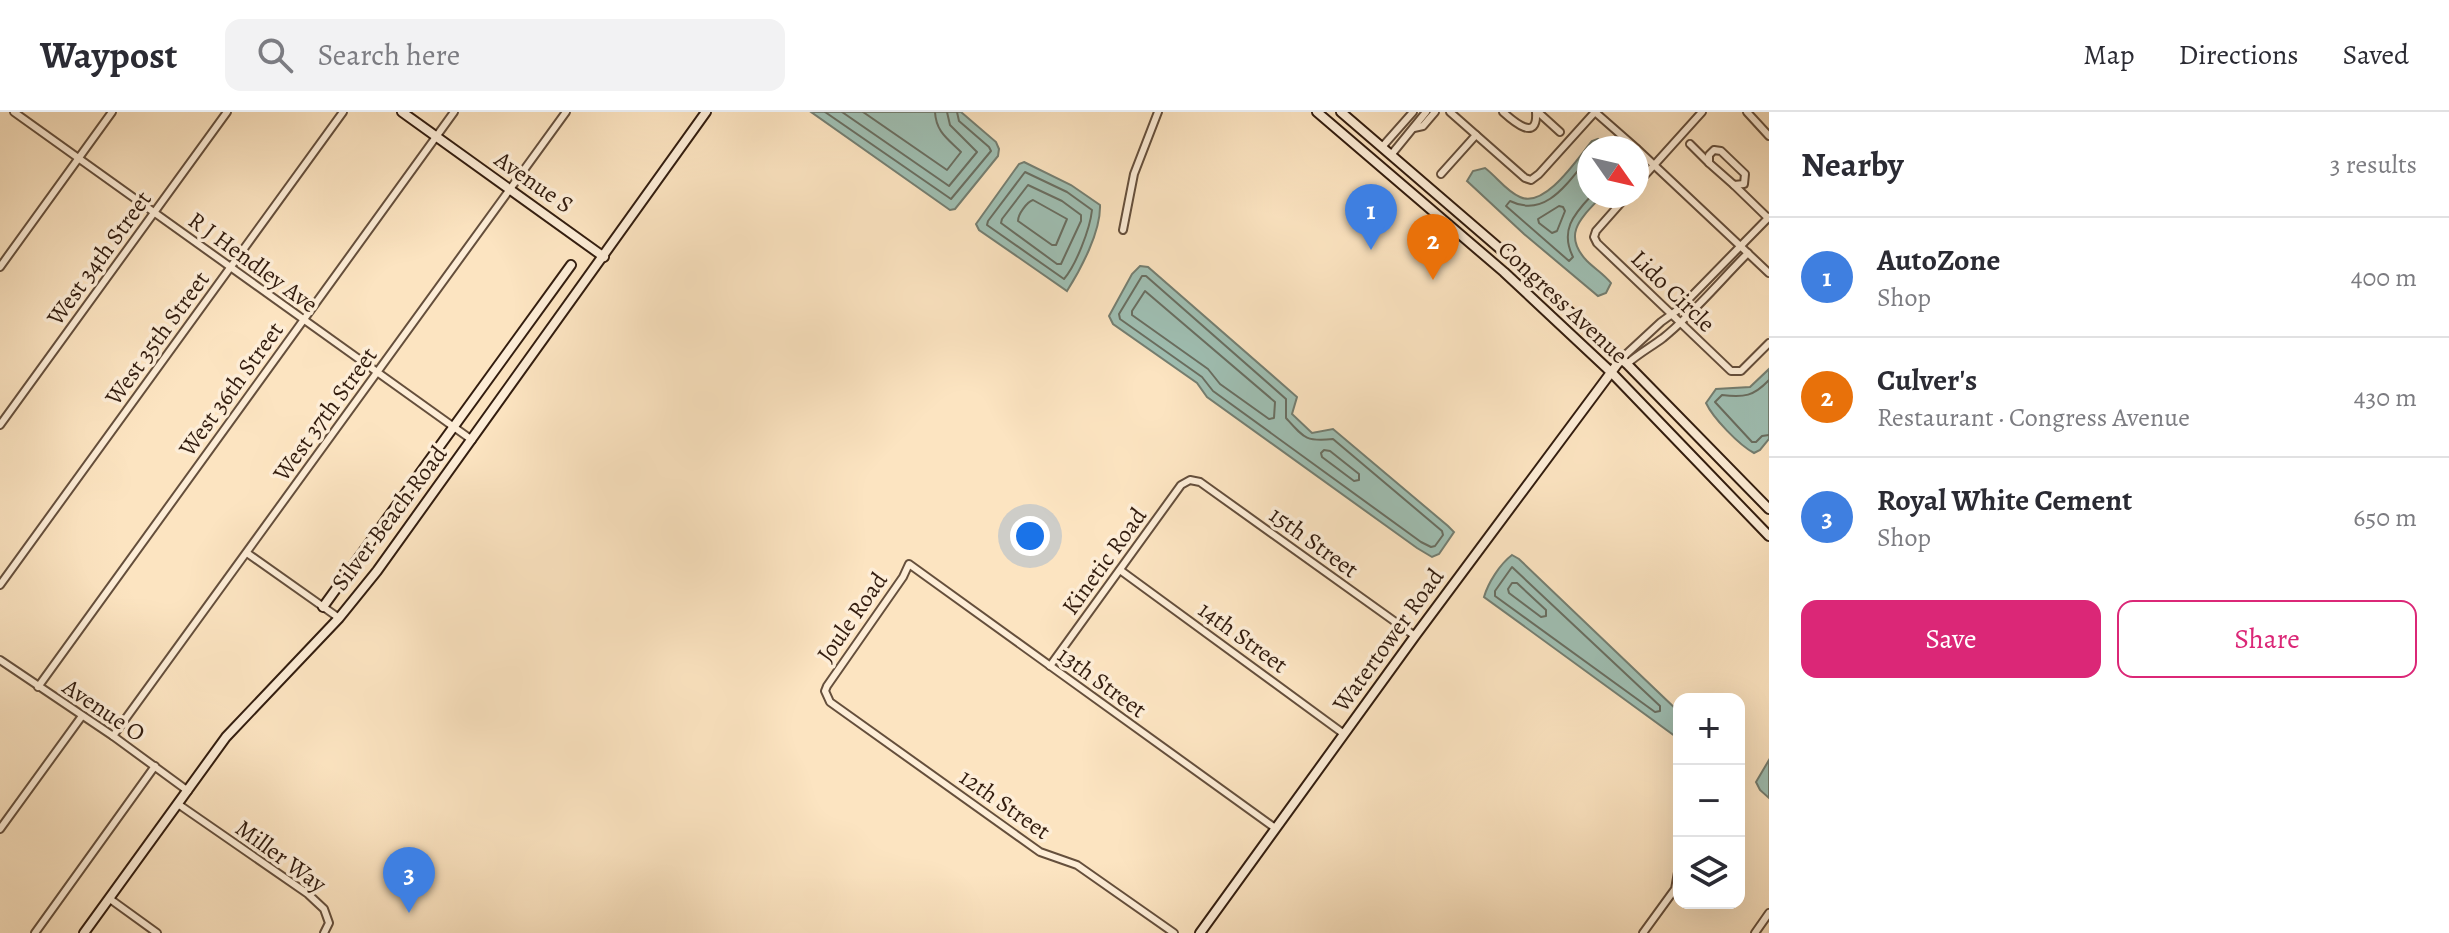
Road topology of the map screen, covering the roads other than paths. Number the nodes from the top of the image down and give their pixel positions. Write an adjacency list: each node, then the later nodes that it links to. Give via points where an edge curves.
1 (14, 112): 30 (street, R J Hendley Ave)
2 (112, 112): 30 (street)
3 (227, 112): 39 (street, West 34th Street)
4 (343, 112): 47 (street, West 35th Street)
5 (402, 112): 26 (street, Avenue S)
6 (454, 112): 26 (street, West 36th Street)
7 (566, 112): 37 (street, West 37th Street)
8 (706, 112): 44 (street, Silver Beach Road)
9 (1158, 112): 41 (street, via 1134,174)
10 (1317, 112): 55 (street, Congress Avenue, via 1504,272)
11 (1341, 112): 28 (street, Congress Avenue)
12 (1413, 112): 28 (street)
13 (1426, 112): 21 (street)
14 (1435, 112): 21 (street)
15 (1450, 112): 23 (street)
16 (1503, 112): 17 (street, via 1524,128 1534,125)
17 (1537, 112): 22 (street)
18 (1595, 112): 23 (street, via 1531,180); 24 (street)
19 (1702, 112): 33 (street)
20 (1747, 112): 25 (street)
21 (1414, 128): 29 (street)
22 (1560, 132)
23 (1476, 135): 35 (street)
24 (1623, 136)
25 (1769, 136)
26 (436, 137): 37 (street, Avenue S); 50 (street, West 36th Street)
27 (1690, 144): 32 (street)
28 (1382, 147): 29 (street, Congress Avenue)
29 (1391, 155): 53 (street, Congress Avenue)
30 (78, 159): 39 (street, R J Hendley Ave); 46 (street)
31 (1649, 159): 33 (street)
32 (1709, 163): 36 (street); 36 (street, via 1711,152 1721,151 1745,174 1744,184)
33 (1655, 165): 34 (street); 42 (street)
34 (1649, 171)
35 (1441, 174)
36 (1734, 185): 40 (street)
37 (510, 190): 44 (street, Avenue S); 54 (street, West 37th Street)
38 (1616, 208): 49 (street, Lido Circle, via 1596,231 1595,240)
39 (154, 213): 47 (street, R J Hendley Ave); 56 (street, West 34th Street)
40 (1768, 217): 42 (street)
41 (1123, 230)
42 (1741, 246): 43 (street); 49 (street)
43 (1748, 253): 48 (street); 51 (street)
44 (604, 257): 58 (street, Silver Beach Road)
45 (571, 265): 57 (street, Silver Beach Road)
46 (0, 267)
47 (231, 268): 50 (street, R J Hendley Ave); 65 (street, West 35th Street)
48 (1769, 273)
49 (1672, 315): 51 (street, Lido Circle); 53 (street, via 1632,347)
50 (304, 320): 54 (street, R J Hendley Ave); 71 (street, West 36th Street)
51 (1680, 322): 52 (street, Lido Circle, via 1734,373); 53 (street)
52 (1769, 343)
53 (1624, 362): 55 (street); 60 (street, Congress Avenue)
54 (377, 372): 57 (street, R J Hendley Ave); 62 (street, West 37th Street)
55 (1612, 373): 61 (street, Congress Avenue); 68 (street, Watertower Road)
56 (0, 425)
57 (452, 426): 58 (street, R J Hendley Ave); 66 (street, Silver Beach Road)
58 (472, 440): 67 (street, Silver Beach Road)
59 (1190, 480): 64 (street, Kinetic Road, via 1181,485); 68 (street, 15th Street, via 1200,482)
60 (1769, 509)
61 (1769, 536)
62 (247, 553): 66 (street); 75 (street, West 37th Street)
63 (909, 564): 70 (street, 13th Street); 72 (street, Joule Road)
64 (1120, 570): 70 (street, Kinetic Road); 74 (street, 14th Street)
65 (0, 585)
66 (323, 607): 67 (street)
67 (339, 618): 77 (street, Silver Beach Road, via 226,737)
68 (1415, 636): 74 (street, Watertower Road)
69 (0, 660): 71 (street, Avenue O)
70 (1050, 666): 79 (street, 13th Street)
71 (38, 687): 73 (street, Avenue O)
72 (825, 691): 88 (street, 12th Street, via 830,702 1040,852 1077,865)
73 (82, 716): 75 (street, Avenue O); 80 (street)
74 (1344, 734): 79 (street, Watertower Road)
75 (113, 736): 76 (street, Avenue O)
76 (155, 766): 77 (street, Avenue O); 84 (street)
77 (188, 791): 78 (street, Silver Beach Road)
78 (178, 804): 82 (street, Silver Beach Road); 87 (street, Miller Way, via 308,894 324,909 329,923)
79 (1275, 828): 89 (street, Watertower Road)
80 (0, 829)
81 (1673, 892): 90 (street)
82 (110, 899): 85 (street, Silver Beach Road); 86 (street)
83 (1769, 913): 91 (street)
84 (35, 933)
85 (84, 933)
86 (157, 933)
87 (324, 933)
88 (1174, 933)
89 (1200, 933)
90 (1643, 933)
91 (1755, 933)

